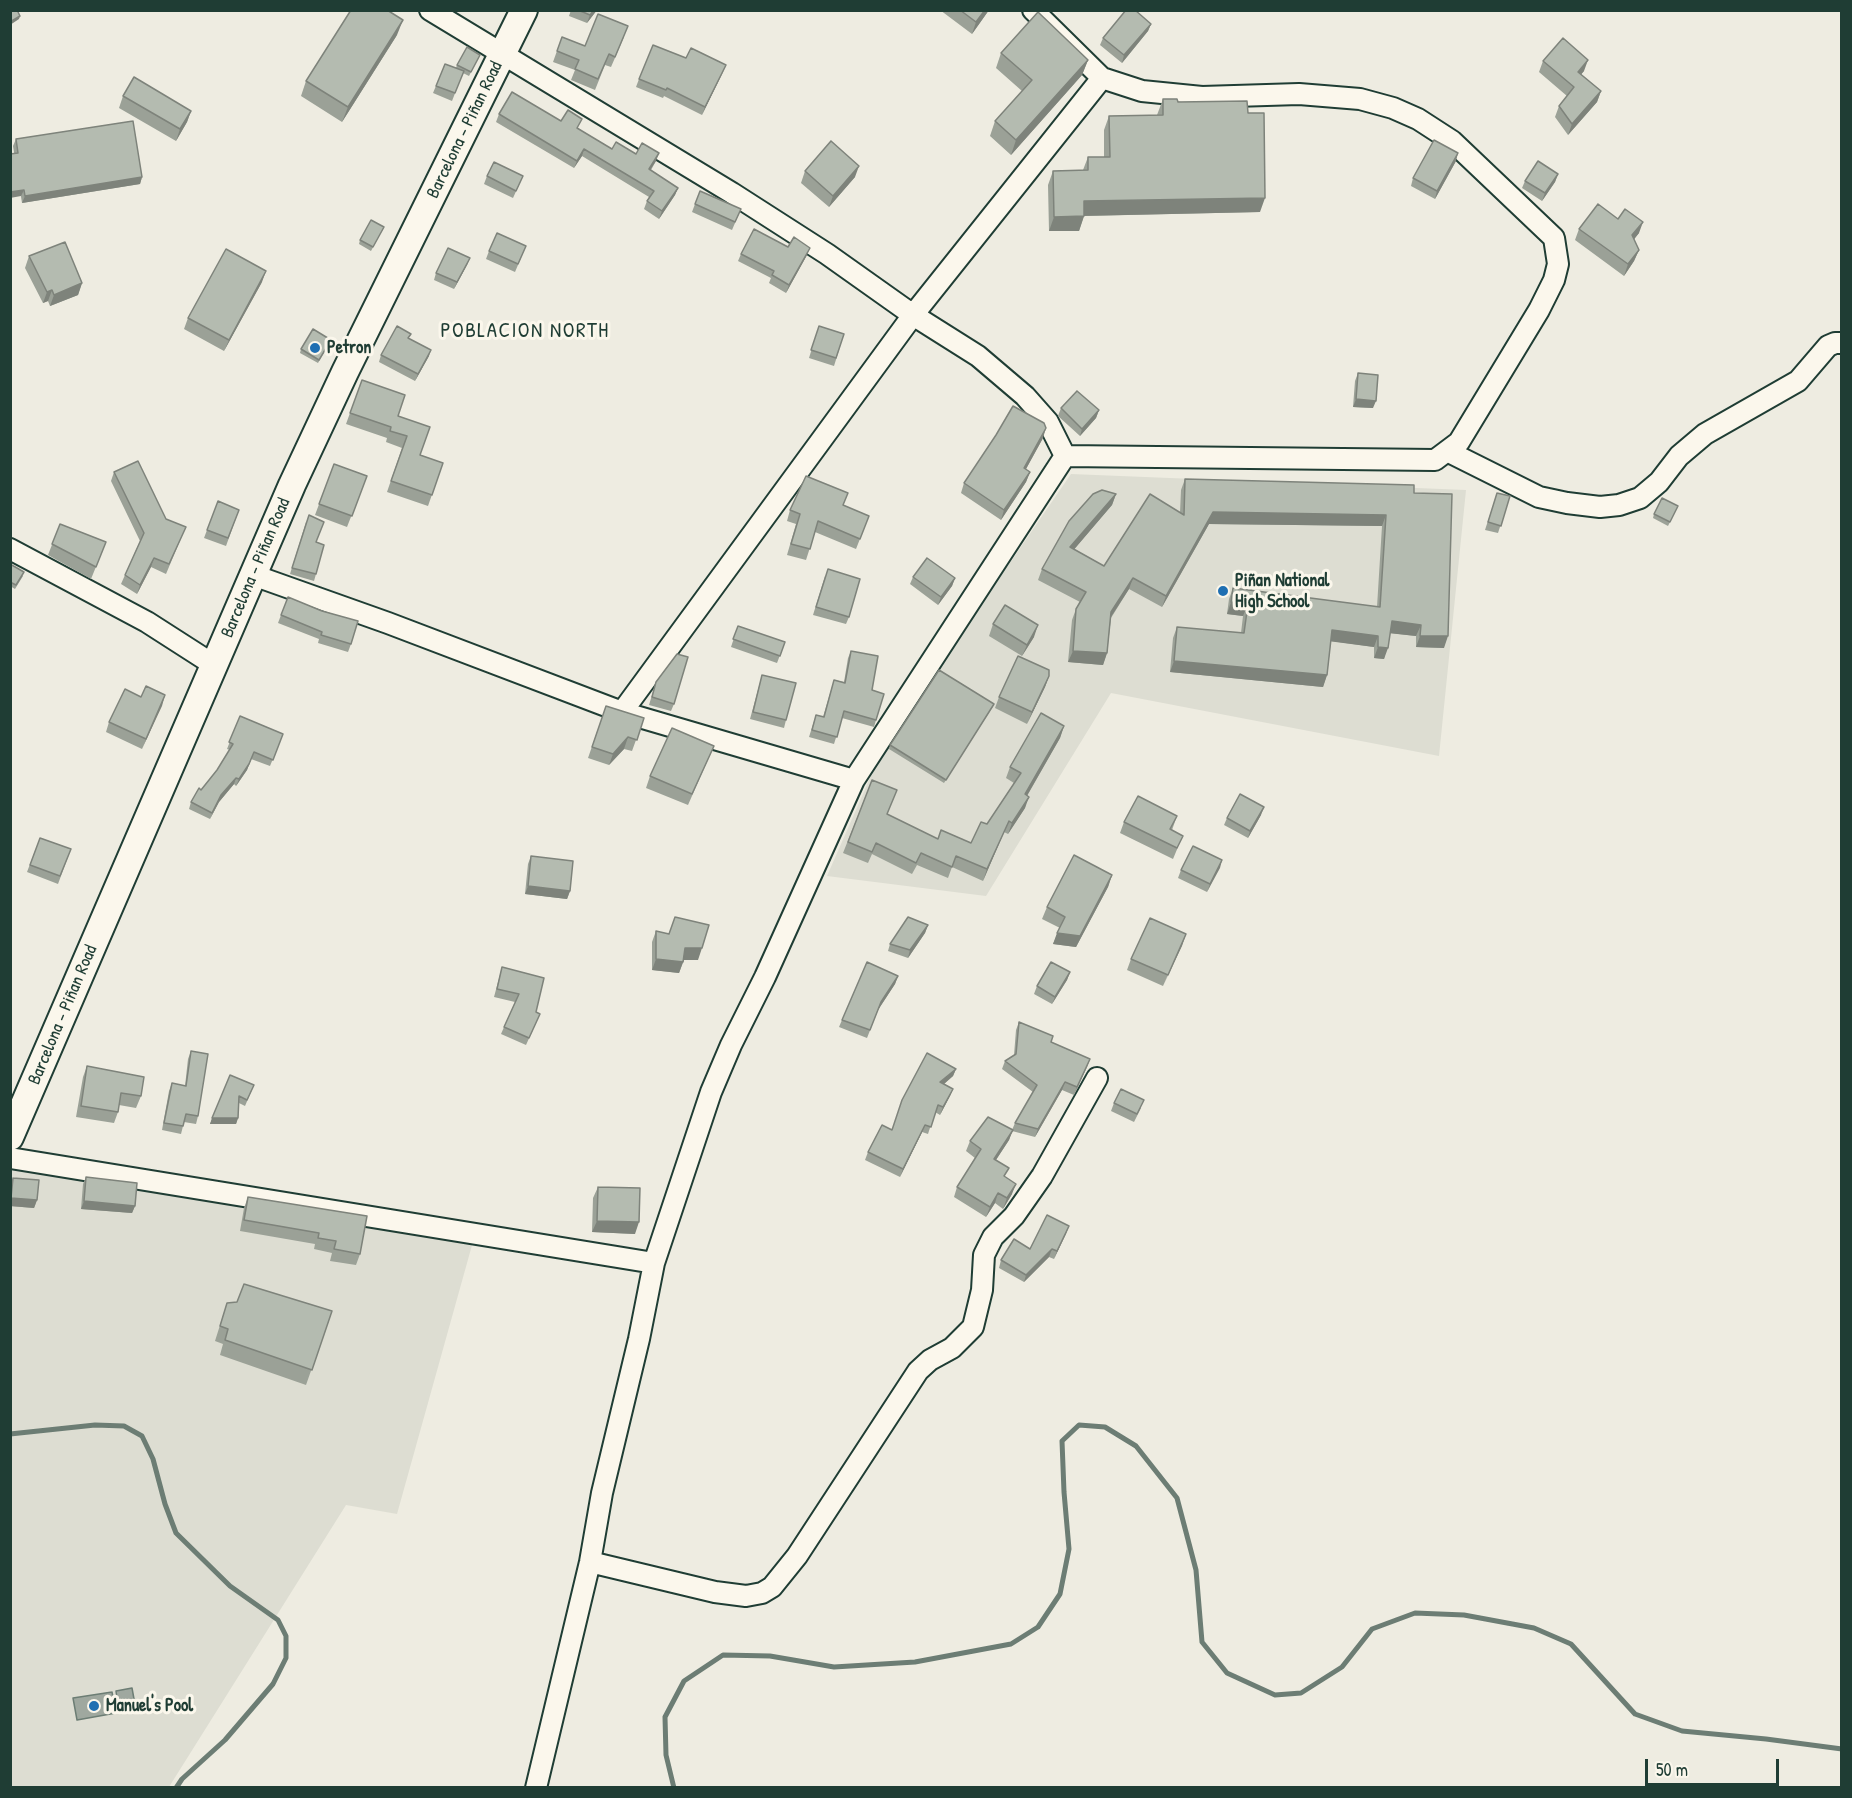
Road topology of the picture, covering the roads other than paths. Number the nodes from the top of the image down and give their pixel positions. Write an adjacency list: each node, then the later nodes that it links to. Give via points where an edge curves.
1 (430, 10): 4 (street)
2 (524, 10): 4 (main road, Barcelona - Piñan Road)
3 (1033, 10): 5 (street)
4 (503, 53): 6 (street, via 732,193); 11 (main road, Barcelona - Piñan Road, via 345,372)
5 (1102, 78): 6 (street); 8 (street, via 1142,91 1202,97 1299,94 1360,99 1393,108 1452,141 1554,238 1558,264 1554,280 1459,442)
6 (913, 315): 9 (street, via 978,356 1025,396 1048,423); 13 (street)
7 (1842, 343): 8 (street, via 1828,346 1798,381 1705,434 1679,456 1650,490 1619,505 1600,507 1539,497)
8 (1449, 452): 9 (street, via 1426,462)
9 (1065, 456): 14 (street)
10 (10, 549): 12 (street, via 147,622)
11 (253, 575): 12 (main road, Barcelona - Piñan Road); 13 (street)
12 (214, 665): 16 (main road, Barcelona - Piñan Road)
13 (621, 712): 14 (street)
14 (854, 780): 19 (street, via 730,1045)
15 (1097, 1078): 20 (street, via 1042,1176 1014,1216 993,1237 984,1255 982,1290 973,1327 952,1348 930,1359 918,1371 797,1556 772,1587 746,1596 715,1592)
16 (16, 1112): 17 (main road, Barcelona - Piñan Road)
17 (10, 1137)
18 (10, 1158): 19 (street)
19 (654, 1263): 20 (street)
20 (590, 1562): 21 (street)
21 (536, 1788)

